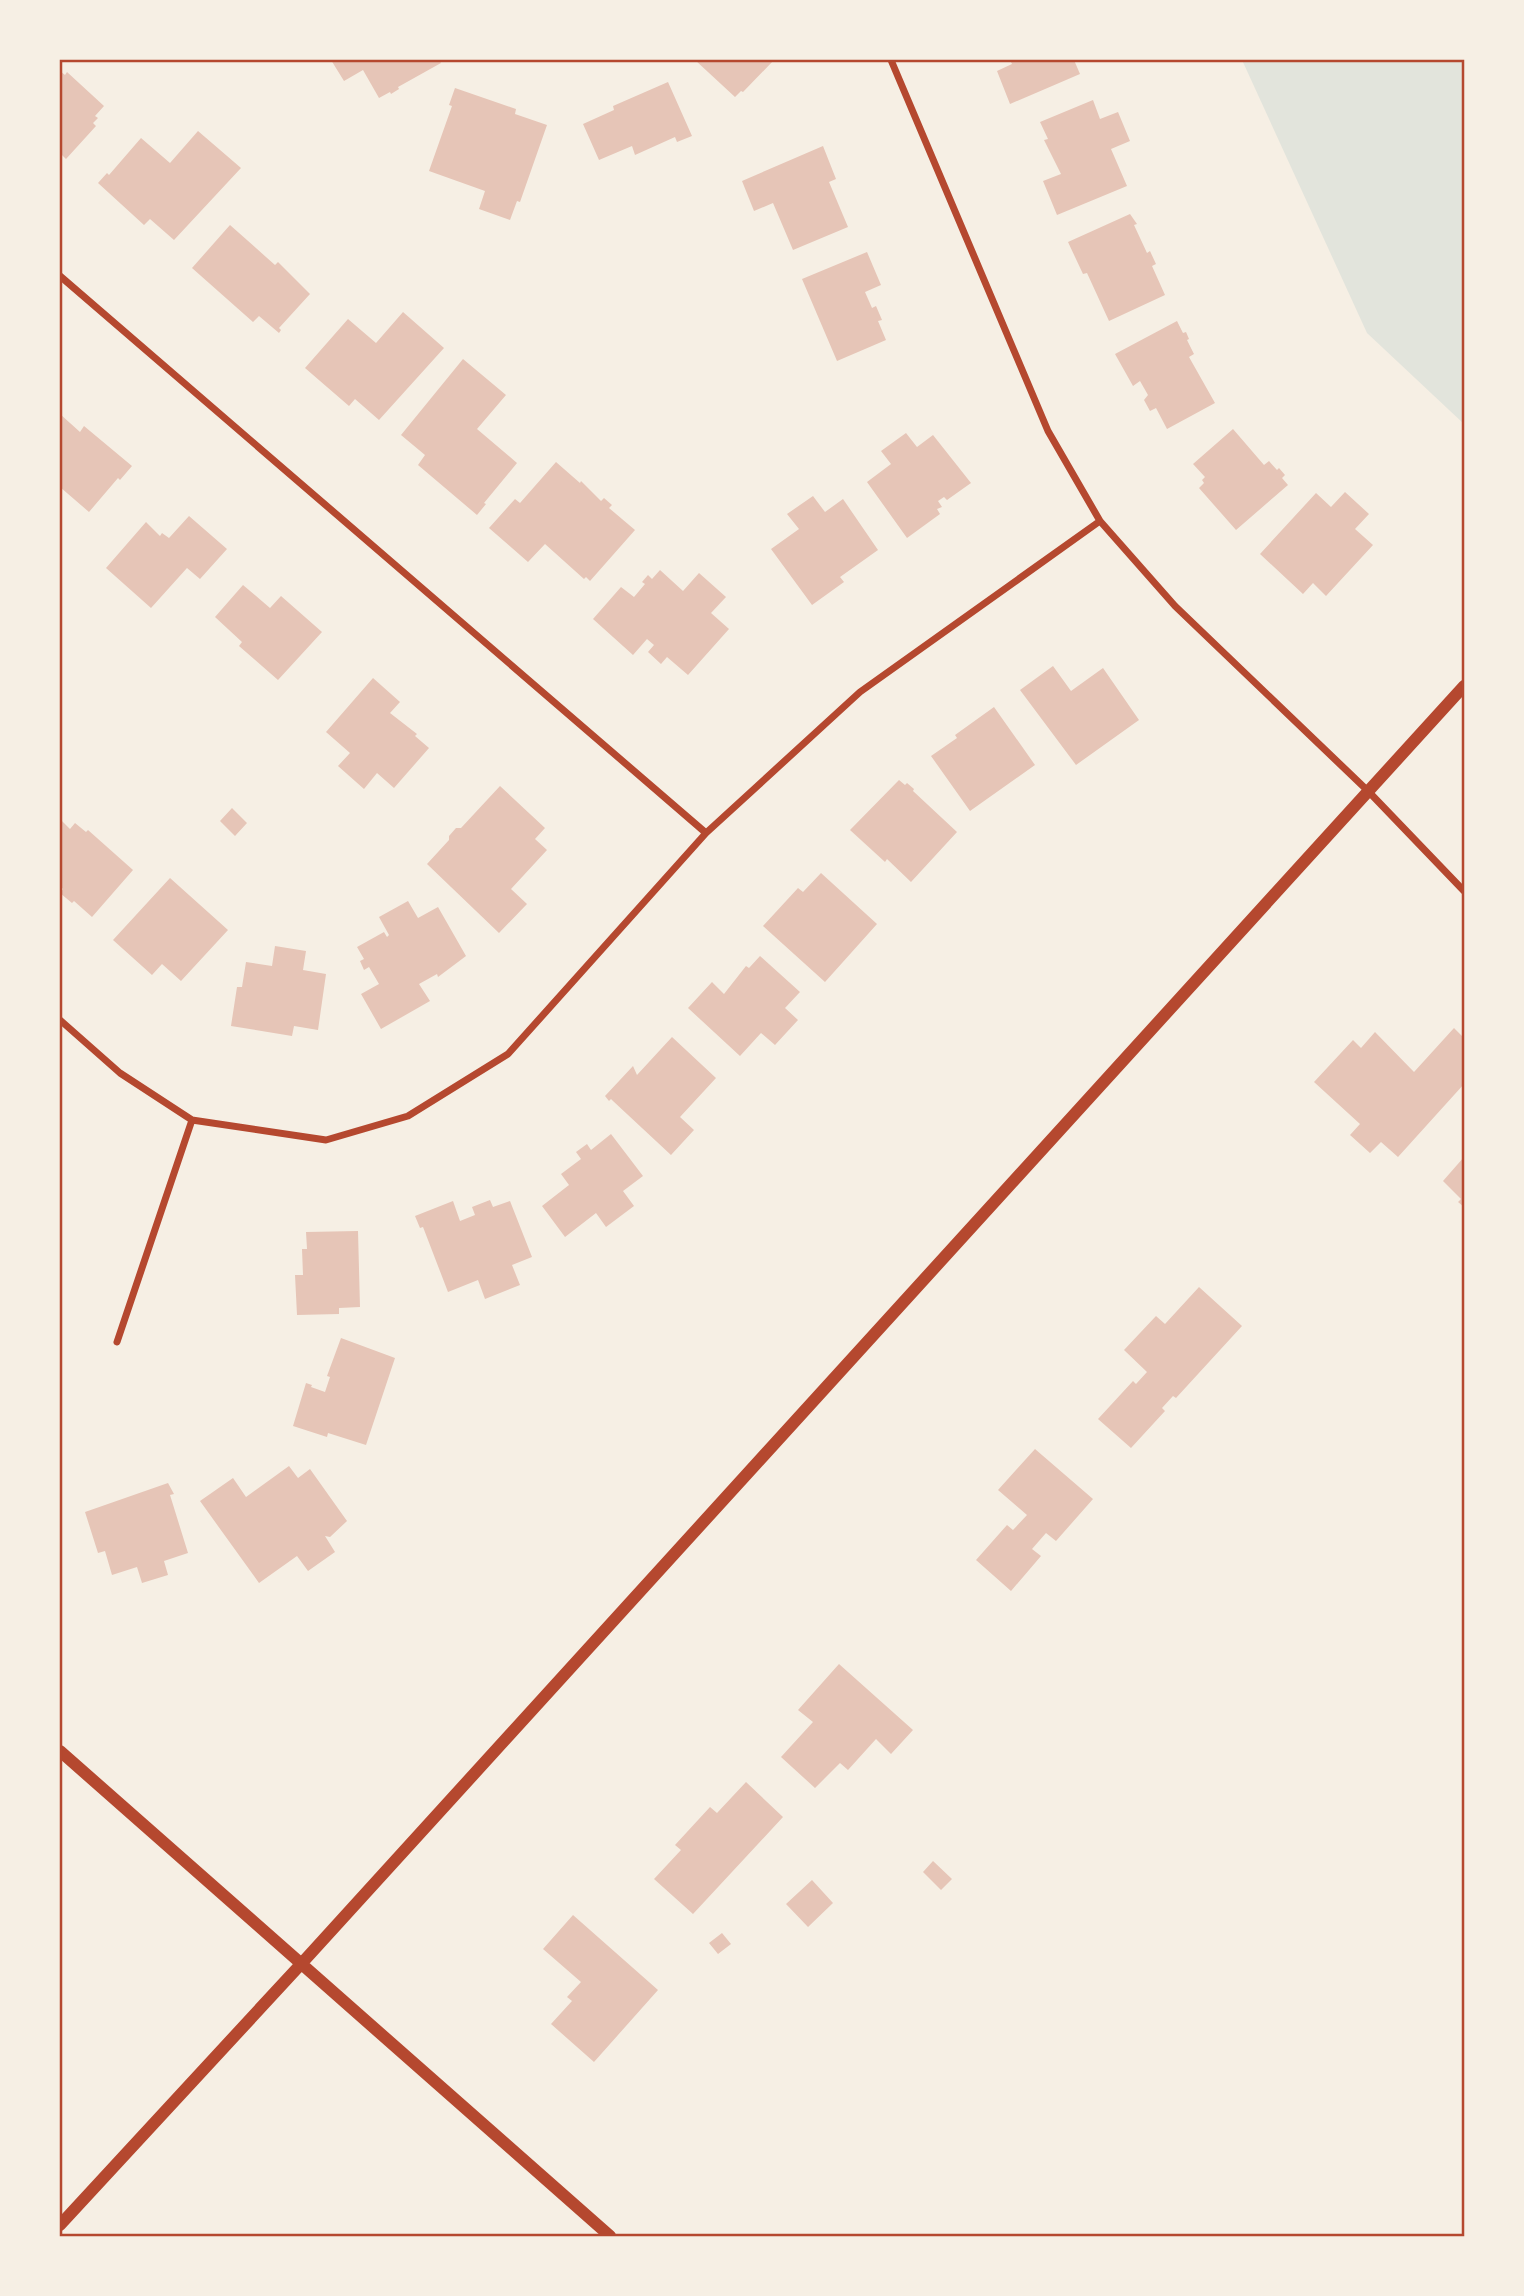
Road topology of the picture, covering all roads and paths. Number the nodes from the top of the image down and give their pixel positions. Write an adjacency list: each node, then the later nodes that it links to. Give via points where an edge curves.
1 (891, 60): 3 (street, via 1048,431)
2 (60, 276): 6 (street)
3 (1100, 521): 5 (street, via 1175,606); 6 (street, via 860,692)
4 (1465, 686): 5 (street)
5 (1368, 791): 7 (street); 12 (street)
6 (706, 833): 9 (street, via 508,1055 408,1116 326,1140)
7 (1465, 891)
8 (60, 1020): 9 (street, via 120,1073)
9 (192, 1120): 10 (street)
10 (117, 1342)
11 (60, 1751): 12 (street)
12 (302, 1963): 13 (street); 14 (street)
13 (60, 2225)
14 (610, 2236)

